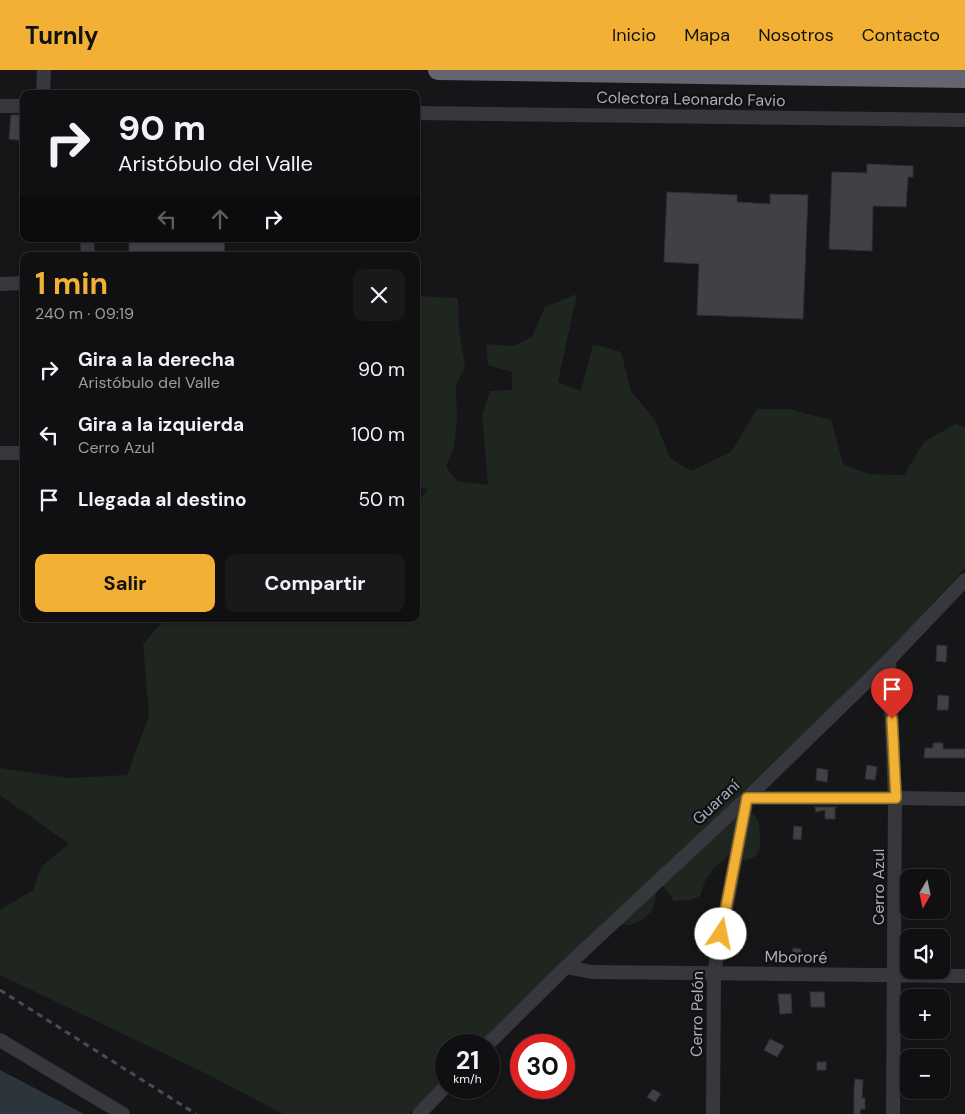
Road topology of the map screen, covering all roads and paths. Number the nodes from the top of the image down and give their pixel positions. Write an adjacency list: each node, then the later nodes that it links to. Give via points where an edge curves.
1 (44, 70): 4 (street)
2 (438, 70): 3 (highway)
3 (965, 78)
4 (43, 90)
5 (0, 106): 6 (street)
6 (20, 106)
7 (420, 113): 8 (street, Colectora Leonardo Favio)
8 (965, 120)
9 (20, 283): 10 (street)
10 (0, 284)
11 (0, 453): 12 (street)
12 (20, 453)
13 (965, 580): 14 (street, Guaraní)
14 (889, 660): 15 (street, Guaraní); 16 (street, Cerro Azul)
15 (747, 798): 16 (street); 18 (street, Guaraní); 19 (street, Cerro Pelón)
16 (896, 798): 17 (street); 20 (street, Cerro Azul)
17 (965, 800)
18 (566, 967): 19 (street, Mbororé, via 592,972); 22 (street, Guaraní)
19 (714, 973): 20 (street, Mbororé); 27 (street, Cerro Pelón)
20 (894, 976): 21 (street, Mbororé); 28 (street, Cerro Azul)
21 (965, 976)
22 (498, 1034)
23 (0, 1040): 25 (street)
24 (435, 1097): 26 (street)
25 (123, 1114)
26 (419, 1114)
27 (713, 1114)
28 (893, 1114)

